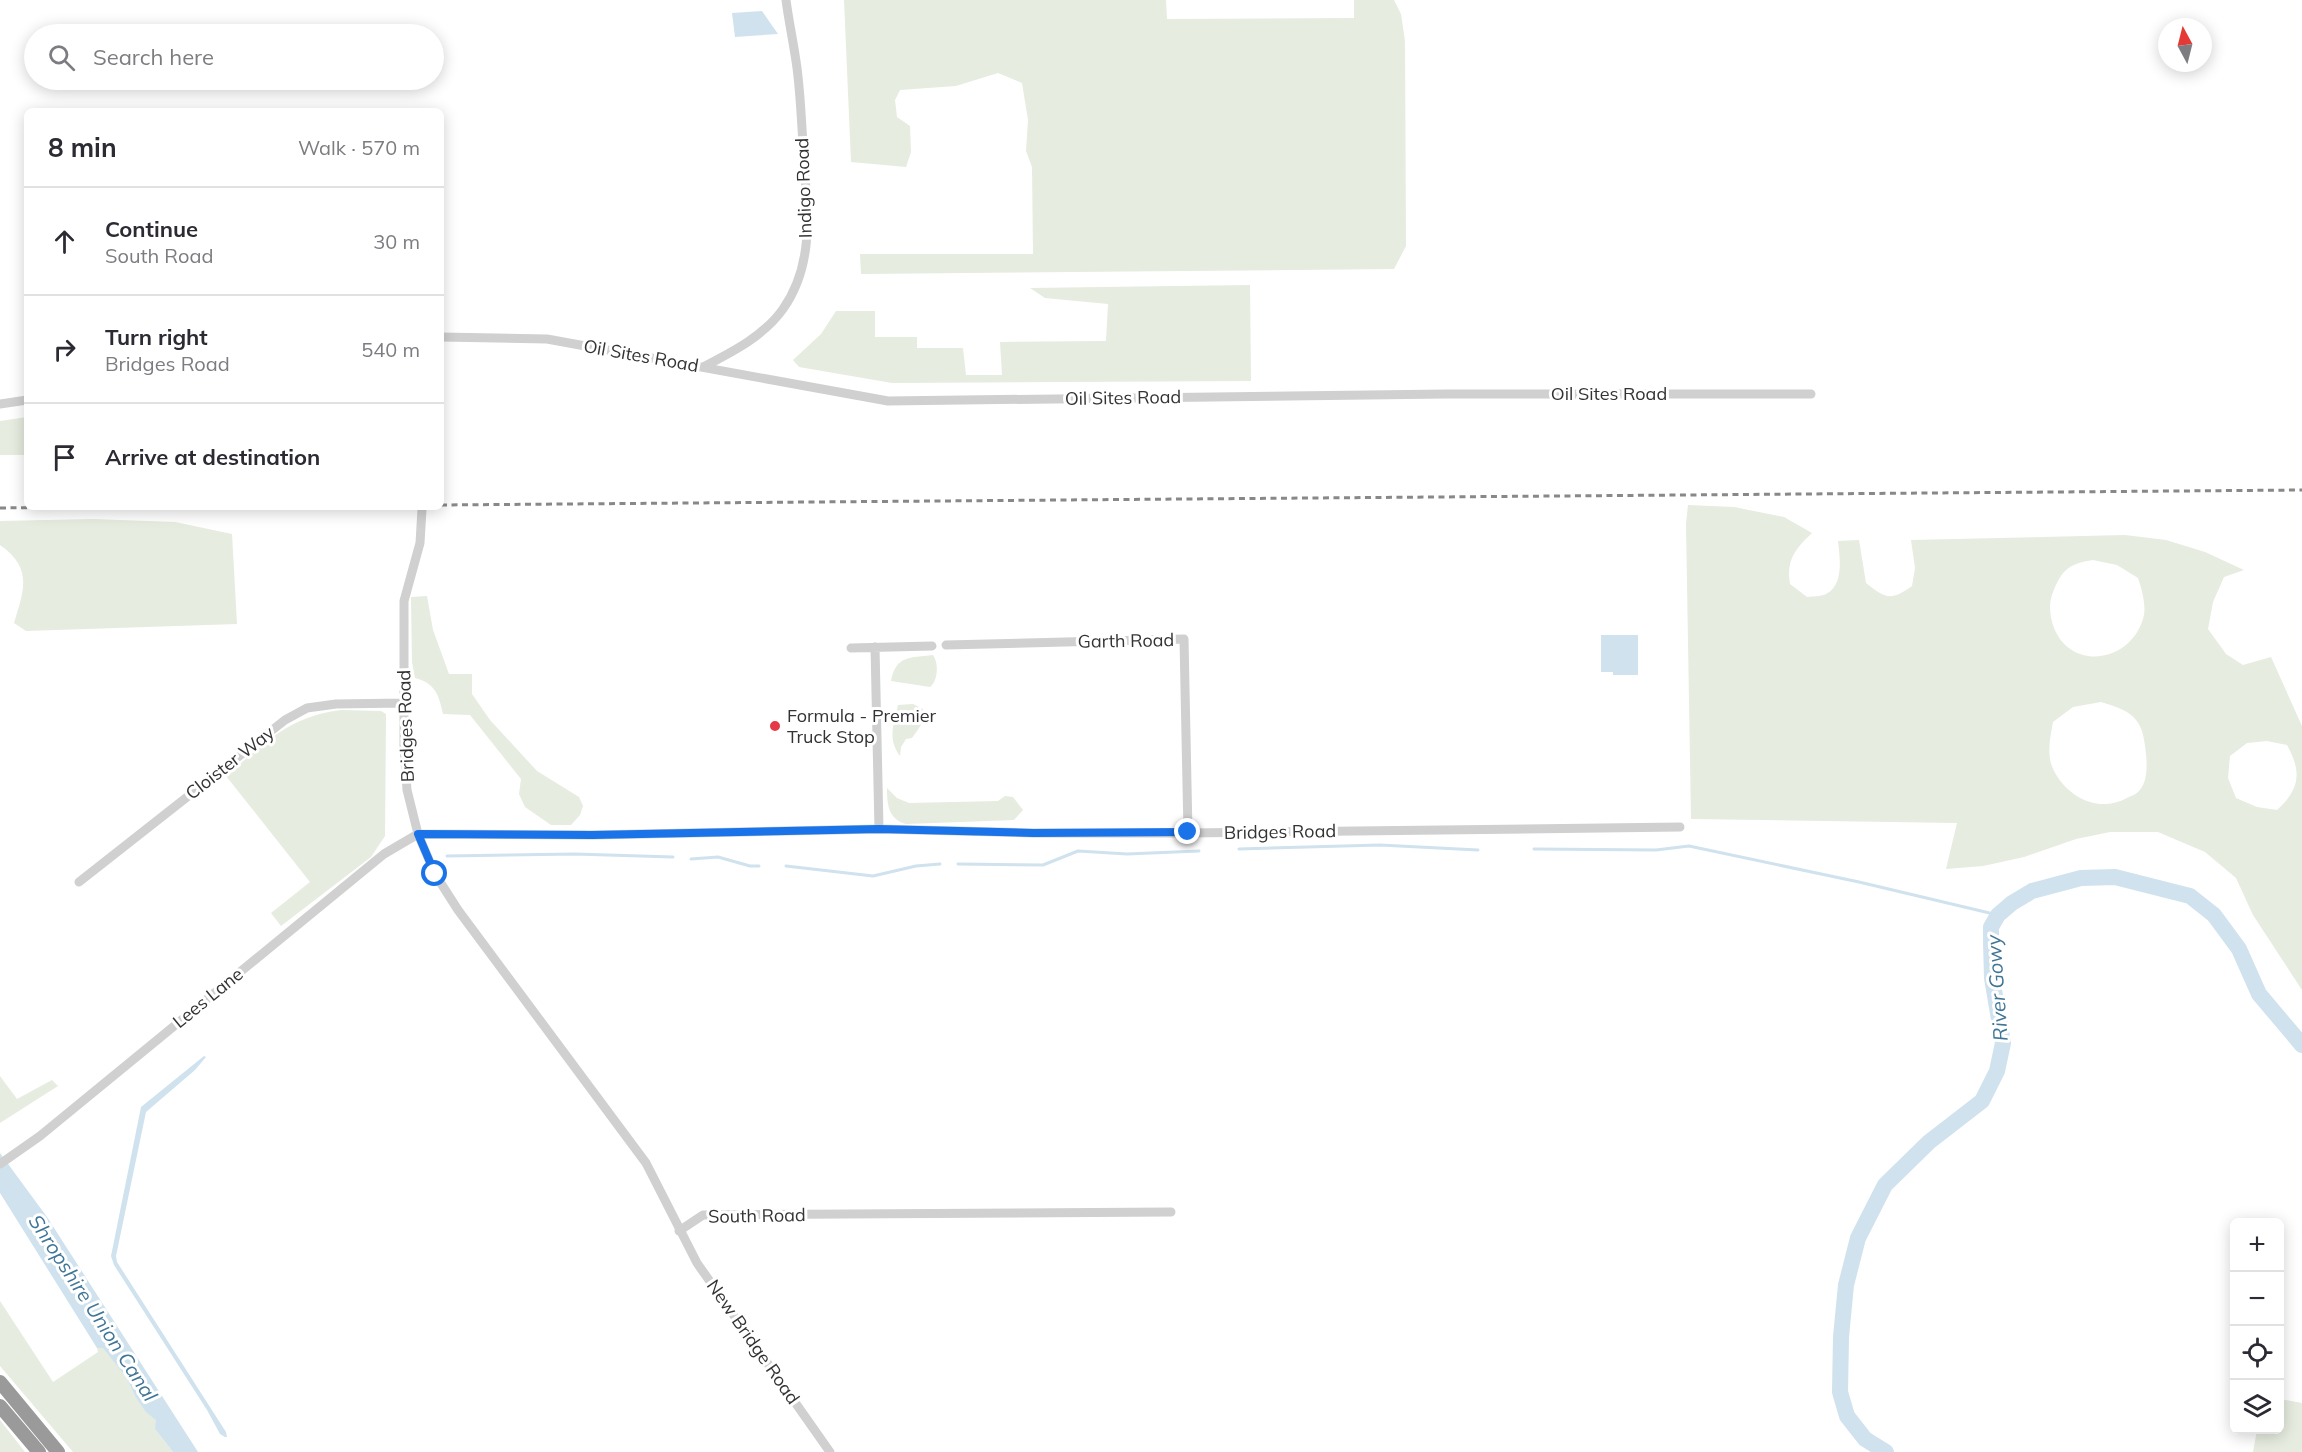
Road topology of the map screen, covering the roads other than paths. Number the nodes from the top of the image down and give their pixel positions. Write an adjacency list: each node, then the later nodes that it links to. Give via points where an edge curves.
1 (786, 0): 3 (street, Indigo Road, via 798,69 808,220 806,257 791,296 768,326)
2 (444, 337): 3 (street, Oil Sites Road, via 547,339)
3 (703, 367): 4 (street, Oil Sites Road, via 888,400)
4 (1811, 394)
5 (24, 400): 6 (street)
6 (0, 404)
7 (422, 510): 12 (street, Bridges Road, via 420,543 404,601)
8 (946, 645): 15 (street, Garth Road, via 1184,639)
9 (932, 646): 10 (street)
10 (875, 647): 11 (street); 14 (street)
11 (851, 648)
12 (404, 703): 16 (street, Bridges Road, via 407,790); 17 (street, Cloister Way, via 307,708 285,720)
13 (1680, 827): 15 (street, Bridges Road)
14 (879, 829): 15 (street, Bridges Road); 16 (street, Bridges Road)
15 (1188, 832)
16 (418, 834): 18 (street, Lees Lane, via 384,854); 20 (street, via 435,874 458,910 646,1163)
17 (79, 882)
18 (0, 1164)
19 (1171, 1212): 20 (street, South Road, via 703,1215)
20 (679, 1231): 25 (street, New Bridge Road, via 697,1263)
21 (0, 1382): 24 (highway)
22 (0, 1406): 23 (highway)
23 (39, 1452)
24 (58, 1452)
25 (830, 1452)

